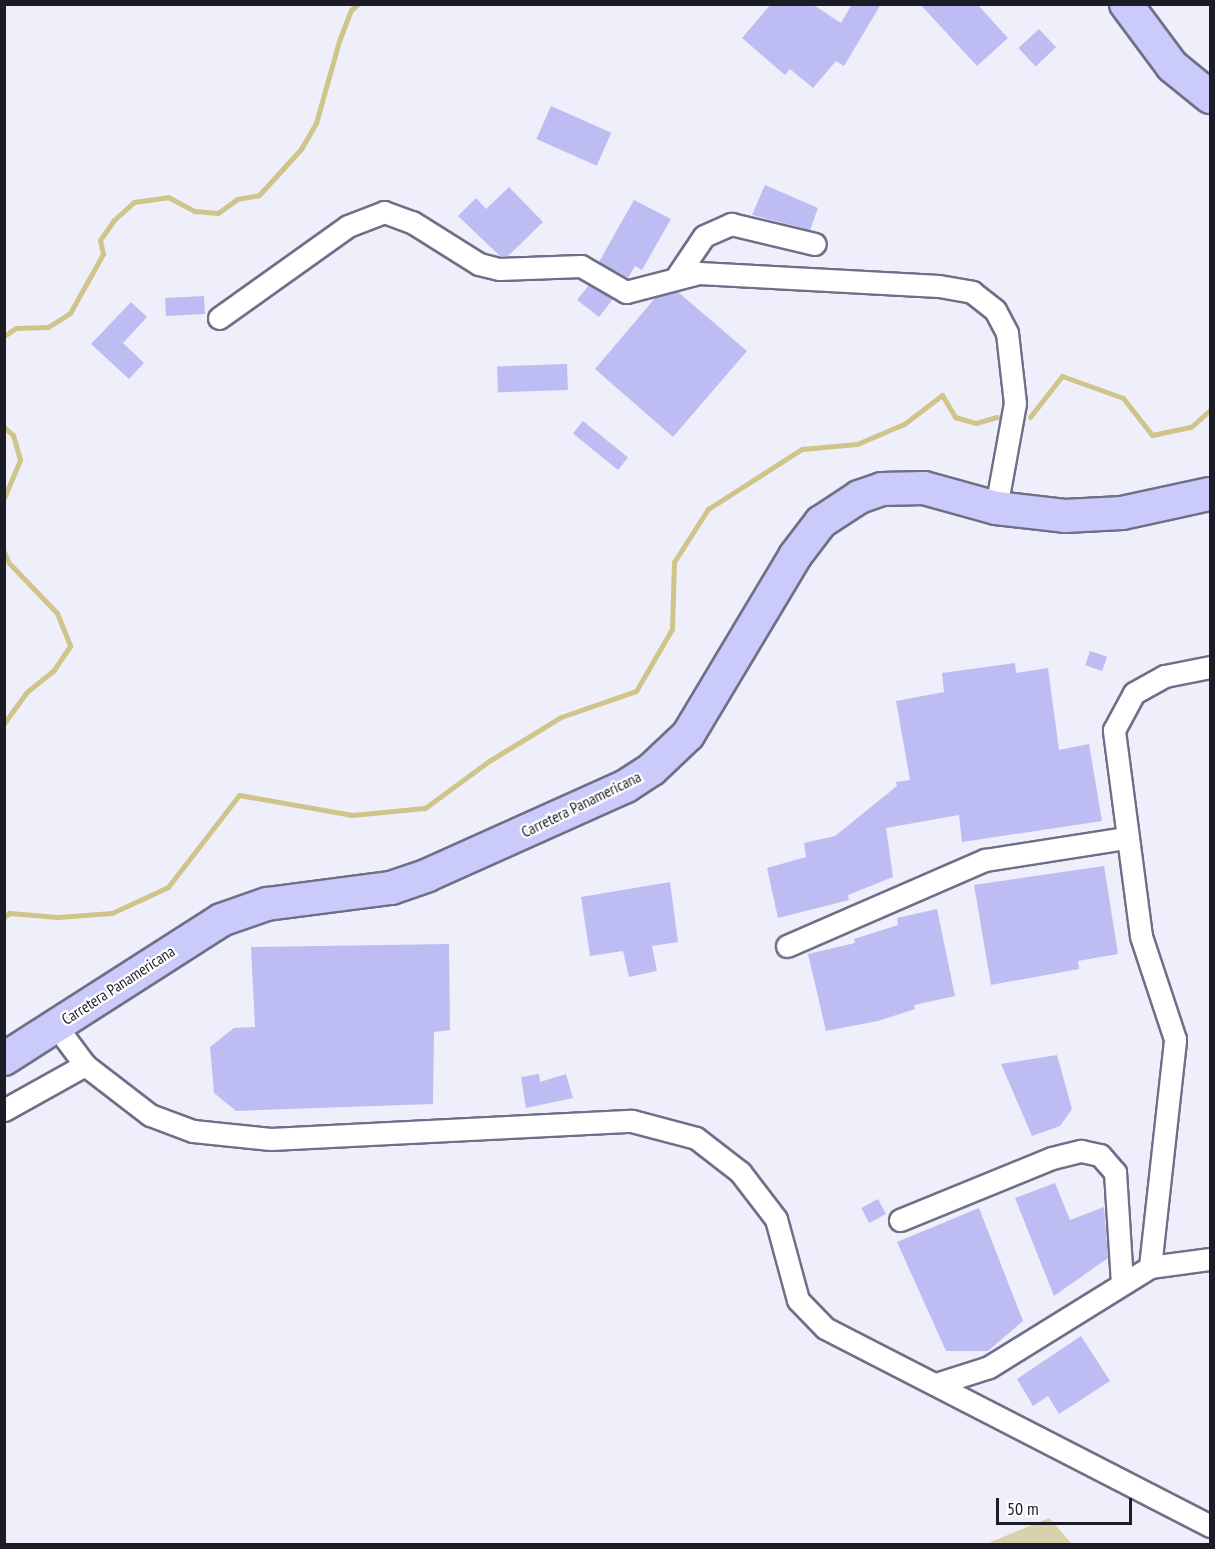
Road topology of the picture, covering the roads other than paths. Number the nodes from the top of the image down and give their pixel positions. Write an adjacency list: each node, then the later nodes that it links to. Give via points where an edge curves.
1 (1126, 4): 2 (highway, via 1172,66)
2 (1210, 97)
3 (815, 244): 4 (street, via 731,224 704,236)
4 (678, 276): 5 (street, via 626,292 581,267 499,269 480,264 412,222 384,212 348,226); 7 (street, via 711,273 939,286 972,292 995,310 1007,333 1016,403)
5 (219, 318)
6 (1210, 494): 7 (highway, Carretera Panamericana, via 1092,516)
7 (996, 508): 11 (highway, Carretera Panamericana, via 924,488 904,487 882,489 838,507 820,522 795,556 704,714 672,752 643,774 603,797 410,881 363,894 267,904 221,920)
8 (1210, 667): 9 (street, via 1166,676 1134,693 1114,730)
9 (1125, 838): 10 (street, via 985,860); 17 (street, via 1141,936 1175,1039)
10 (788, 946)
11 (56, 1026): 12 (highway, Carretera Panamericana); 13 (street)
12 (4, 1059)
13 (85, 1065): 14 (street); 19 (street, via 150,1115 193,1131 271,1139 632,1121 696,1138 740,1172 776,1220 798,1299 825,1328)
14 (4, 1110)
15 (900, 1220): 18 (street, via 1052,1158 1081,1151 1100,1155 1115,1172)
16 (1210, 1259): 17 (street)
17 (1150, 1267): 18 (street)
18 (1122, 1283): 19 (street, via 989,1368)
19 (936, 1384): 20 (street)
20 (1210, 1526)

